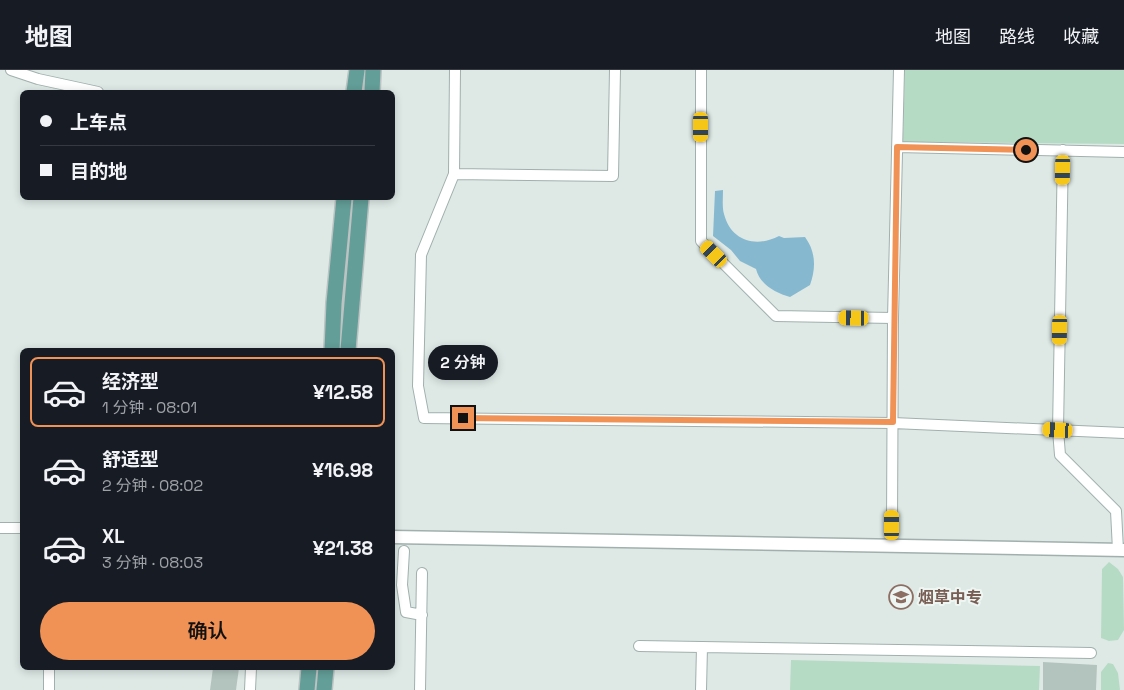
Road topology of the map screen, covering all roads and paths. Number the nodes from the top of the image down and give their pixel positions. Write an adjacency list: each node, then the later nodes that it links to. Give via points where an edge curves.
1 (11, 70): 8 (street)
2 (356, 70): 9 (main road)
3 (374, 70): 10 (main road)
4 (454, 70): 14 (street)
5 (615, 70): 14 (street, via 613,176)
6 (701, 70): 17 (street, via 701,241 776,316)
7 (899, 70): 11 (street)
8 (89, 90)
9 (354, 90)
10 (372, 90)
11 (897, 147): 12 (street); 17 (street)
12 (1063, 150): 13 (street); 21 (street)
13 (1124, 152)
14 (454, 174): 20 (street, via 421,255 418,386 424,418)
15 (344, 200): 18 (main road)
16 (361, 200): 19 (main road)
17 (893, 318): 20 (street)
18 (332, 348)
19 (348, 348)
20 (893, 422): 21 (street); 23 (street)
21 (1058, 430): 22 (street); 27 (street, via 1060,455 1116,511)
22 (1124, 433)
23 (892, 525)
24 (0, 528): 25 (street)
25 (20, 528)
26 (395, 537): 27 (street)
27 (1121, 550)
28 (404, 551): 29 (street)
29 (397, 564): 31 (street, via 406,612)
30 (422, 573): 31 (street)
31 (422, 615): 43 (street)
32 (639, 646): 33 (street)
33 (702, 647): 34 (street); 44 (street)
34 (1091, 653)
35 (49, 670): 39 (street)
36 (251, 670): 40 (street)
37 (309, 670): 41 (main road)
38 (326, 670): 42 (main road)
39 (49, 690)
40 (250, 690)
41 (307, 690)
42 (324, 690)
43 (420, 690)
44 (701, 690)

